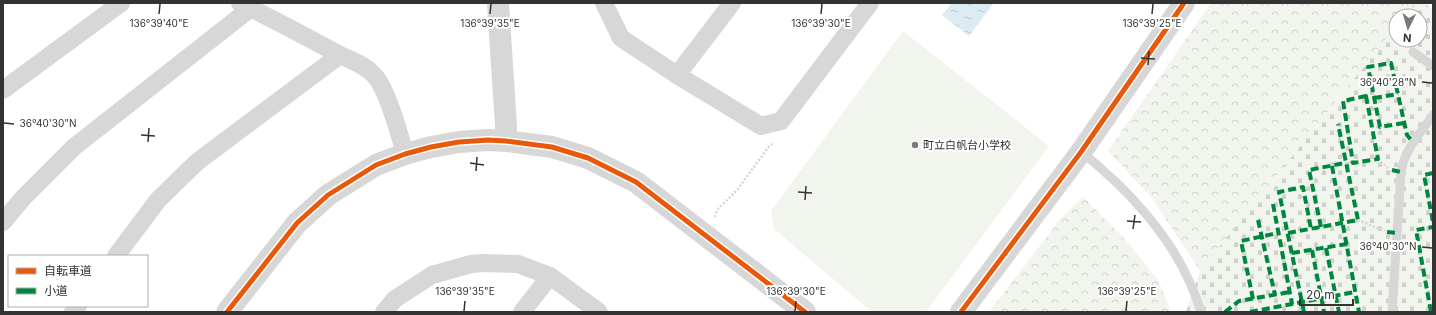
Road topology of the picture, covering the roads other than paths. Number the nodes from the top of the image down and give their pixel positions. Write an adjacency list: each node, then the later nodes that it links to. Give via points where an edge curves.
1 (121, 3): 12 (street)
2 (498, 3): 14 (street)
3 (604, 3): 11 (street, via 621,38)
4 (732, 3): 11 (street)
5 (870, 3): 11 (street, via 780,120 761,126)
6 (1184, 3): 15 (street)
7 (245, 6): 9 (street); 17 (street, via 74,147)
8 (1412, 52): 10 (lane)
9 (340, 55): 16 (street, via 362,65 375,75 385,93); 18 (street, via 197,162 158,200)
10 (1433, 66)
11 (677, 75)
12 (3, 90)
13 (1433, 115): 27 (lane, via 1410,147 1401,171)
14 (506, 141): 16 (street, via 459,142); 20 (street, via 552,147 588,158 636,182)
15 (1081, 152): 25 (street); 26 (lane, via 1138,204 1159,230 1189,279)
16 (405, 154): 21 (street, via 376,165 328,195 297,224)
17 (3, 222)
18 (117, 255)
19 (550, 276): 22 (street, via 518,264 472,264 432,275 395,299); 23 (street); 24 (street)
20 (799, 310)
21 (227, 312)
22 (384, 312)
23 (522, 312)
24 (599, 312)
25 (962, 312)
26 (1202, 312)
27 (1392, 312)

